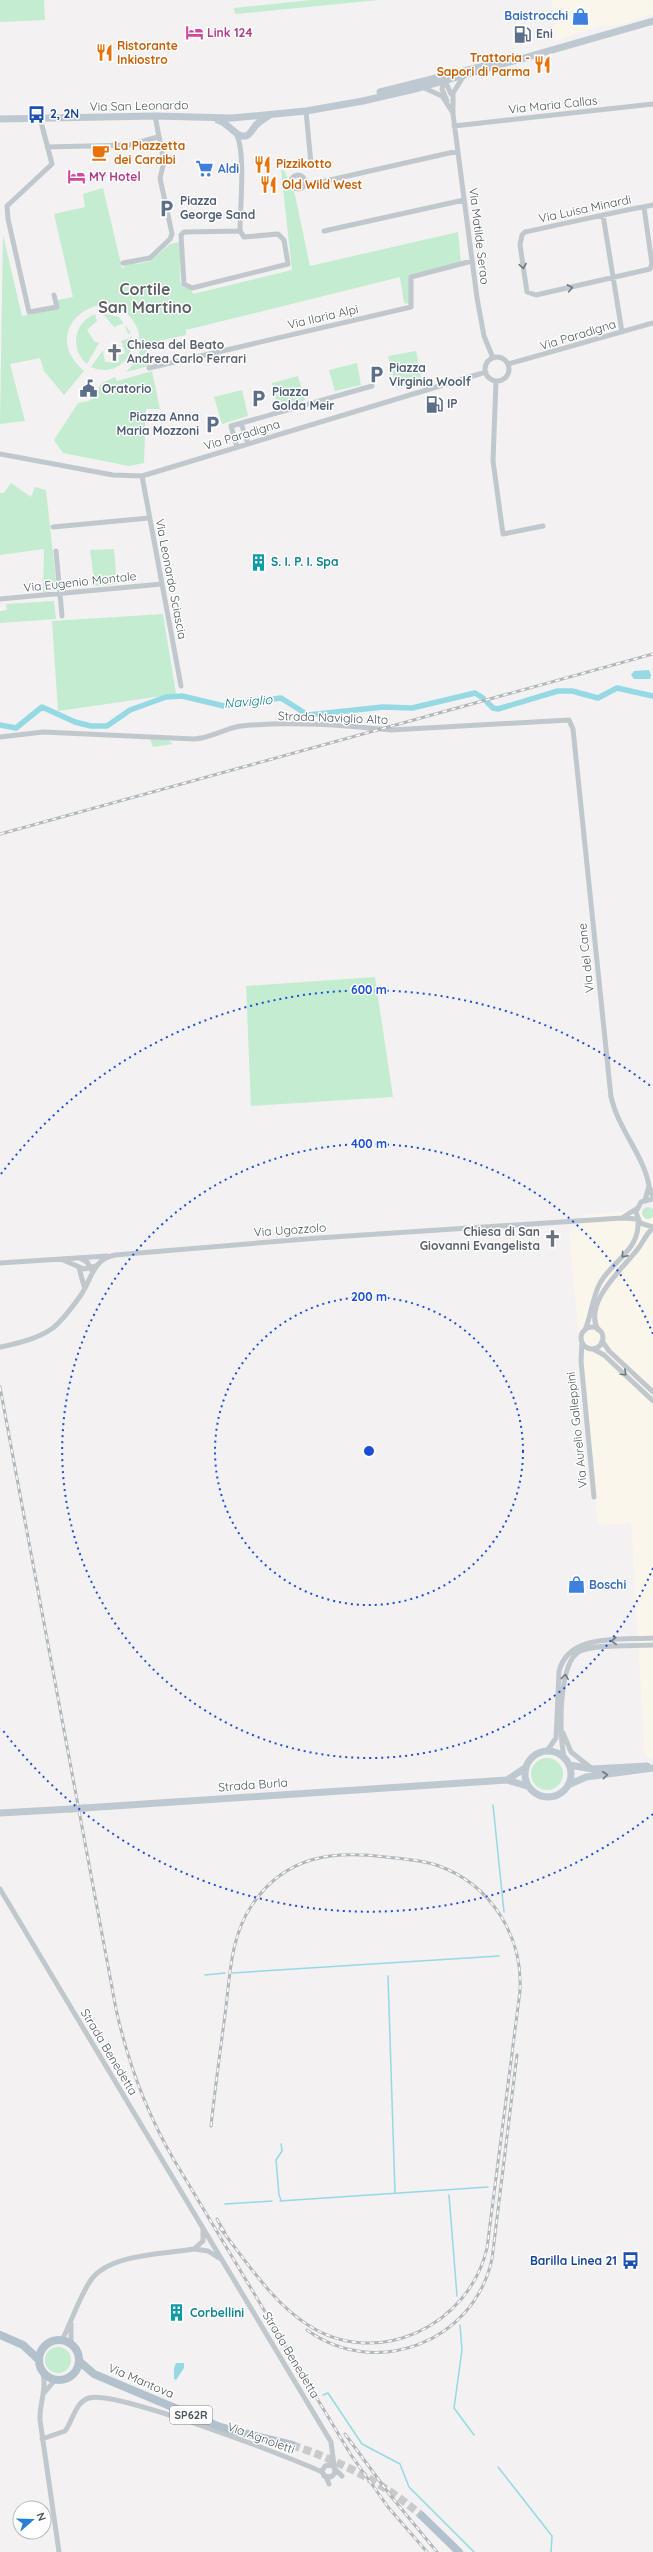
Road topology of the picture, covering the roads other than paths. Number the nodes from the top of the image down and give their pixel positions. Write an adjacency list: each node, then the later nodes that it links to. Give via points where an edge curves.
1 (653, 17): 3 (main road)
2 (653, 21): 3 (main road)
3 (604, 34): 4 (main road)
4 (531, 55): 5 (main road); 6 (main road)
5 (482, 66): 7 (street); 8 (main road)
6 (465, 76): 7 (main road); 10 (street, Via Matilde Serao, via 455,86)
7 (443, 81): 8 (street); 9 (main road); 10 (street, Via Matilde Serao, via 449,88)
8 (411, 84): 11 (main road)
9 (419, 88): 10 (street, via 436,92); 11 (main road)
10 (450, 100): 20 (street, Via Matilde Serao)
11 (352, 102): 13 (main road)
12 (653, 104): 20 (street, Via Maria Callas)
13 (306, 111): 14 (main road); 27 (street)
14 (273, 114): 17 (main road, Via San Leonardo); 22 (main road)
15 (155, 116): 16 (main road, Via San Leonardo); 18 (main road, Via San Leonardo); 23 (street)
16 (206, 116): 17 (main road, Via San Leonardo); 21 (main road, Via San Leonardo, via 223,121)
17 (243, 117): 21 (main road, via 235,121); 22 (main road, via 252,124)
18 (40, 118): 19 (main road, Via San Leonardo); 24 (street)
19 (0, 119)
20 (454, 126): 25 (street, Via Matilde Serao)
21 (235, 131): 22 (main road, via 243,136); 26 (street, via 239,138)
22 (250, 132): 26 (street, via 243,144)
23 (158, 137): 24 (street, via 129,145); 36 (street, via 164,162 160,178 172,234 150,258)
24 (47, 147): 38 (street, via 52,164 8,206 8,219 29,312 57,307)
25 (458, 151): 28 (street, via 308,185); 29 (street, Via Matilde Serao)
26 (241, 157): 33 (street)
27 (311, 164)
28 (305, 183)
29 (464, 200): 34 (street); 35 (street, Via Matilde Serao)
30 (653, 205): 31 (street, Via Luisa Minardi)
31 (644, 207): 32 (street, Via Luisa Minardi); 37 (street, via 652,264 650,269)
32 (603, 215): 37 (street); 37 (street, Via Luisa Minardi, one-way to 37, via 525,232 520,245 527,288 532,295)
33 (240, 231): 33 (street, via 184,232 181,235 184,284 192,288 288,264 284,240 278,234 244,237)
34 (324, 231)
35 (472, 262): 41 (street, Via Matilde Serao, via 484,336); 43 (street, Via Ilaria Alpi, via 411,276 411,307)
36 (123, 263)
37 (614, 279): 40 (street)
38 (54, 295)
39 (653, 322): 40 (street, Via Paradigna)
40 (622, 332): 42 (street, Via Paradigna)
41 (493, 358): 42 (street, via 500,357); 44 (street, via 488,363)
42 (508, 364): 45 (street, via 509,372 506,377)
43 (149, 368)
44 (486, 372): 45 (street, via 491,379); 48 (street, Via Paradigna)
45 (496, 380): 53 (street, via 493,461 503,534)
46 (372, 386): 47 (street)
47 (241, 423): 48 (street); 49 (street, via 231,426)
48 (248, 444): 49 (street, Via Paradigna)
49 (237, 447): 51 (street, Via Paradigna)
50 (0, 454): 51 (street, Via Paradigna, via 113,475)
51 (142, 476): 52 (street, Via Leonardo Sciascia)
52 (149, 518): 54 (street); 56 (street, Via Leonardo Sciascia)
53 (543, 526)
54 (53, 527)
55 (56, 551): 57 (street)
56 (162, 584): 57 (street, Via Eugenio Montale); 60 (street, Via Leonardo Sciascia)
57 (60, 594): 58 (street, Via Eugenio Montale); 59 (street)
58 (0, 599)
59 (62, 616)
60 (181, 686)
61 (570, 721): 62 (street, Strada Naviglio Alto, via 559,719 391,730 369,727 240,726 209,737 194,739 43,732); 63 (street, Via del Cane, via 573,729 611,1097 619,1124 646,1170)
62 (0, 737)
63 (648, 1186): 64 (street, Via del Cane); 65 (street, Via del Cane)
64 (653, 1198): 65 (street)
65 (645, 1200): 66 (street, Via Ugozzolo)
66 (636, 1209): 67 (street, Via Ugozzolo); 68 (street)
67 (622, 1218): 68 (street, Via Ugozzolo); 70 (street, Via Ugozzolo, via 235,1244)
68 (638, 1220): 69 (street, Via Ugozzolo, via 646,1226); 77 (street, one-way to 77, via 639,1232 636,1241 599,1286)
69 (653, 1227): 78 (street, via 606,1286 596,1315 595,1324)
70 (114, 1255): 71 (street); 75 (street, Via Ugozzolo, via 104,1258)
71 (76, 1257): 72 (street); 75 (street, via 86,1261)
72 (60, 1259): 73 (street); 74 (street)
73 (0, 1263)
74 (77, 1266): 75 (street); 76 (street, via 83,1276)
75 (93, 1269): 76 (street)
76 (84, 1289): 81 (street, via 53,1327 26,1341)
77 (585, 1330): 78 (street); 80 (street, via 581,1336)
78 (598, 1330): 79 (street)
79 (602, 1341): 82 (street, via 599,1346); 84 (street, via 609,1351)
80 (582, 1342): 82 (street); 83 (street, Via Aurelio Galleppini)
81 (1, 1346)
82 (592, 1349): 83 (street, Via Aurelio Galleppini, via 584,1354); 85 (street, one-way to 85, via 604,1355)
83 (580, 1361): 86 (street, Via Aurelio Galleppini)
84 (653, 1392)
85 (653, 1401)
86 (594, 1497)
87 (653, 1638): 90 (street, one-way to 90, via 587,1643 569,1652 559,1672 556,1738)
88 (653, 1645): 89 (street, one-way to 88, via 565,1673 574,1655 589,1648)
89 (562, 1721): 91 (street, via 561,1745); 95 (street, via 565,1744)
90 (546, 1751): 91 (main road); 94 (main road, Strada Burla, via 533,1756)
91 (564, 1757): 92 (main road)
92 (569, 1764): 95 (main road, Strada Burla); 97 (main road)
93 (653, 1767): 95 (main road, Strada Burla); 97 (main road, Strada Burla, one-way to 93, via 586,1777)
94 (525, 1768): 96 (main road, Strada Burla); 98 (main road)
95 (593, 1769)
96 (507, 1780): 98 (main road, Strada Burla); 99 (main road, Strada Burla, bridge)
97 (568, 1785): 98 (main road, Strada Burla, via 562,1792 551,1797 539,1796)
98 (528, 1786)
99 (0, 1813)
100 (0, 1889): 101 (street, Strada Benedetta)
101 (201, 2224): 102 (street, Strada Benedetta); 104 (street, Strada Benedetta)
102 (203, 2241): 103 (street); 104 (street, Strada Benedetta, via 209,2242); 105 (street, Strada Benedetta)
103 (194, 2249): 105 (street); 107 (street, via 124,2260 101,2270 88,2286)
104 (215, 2249): 106 (street, Strada Benedetta)
105 (208, 2250): 106 (street, Strada Benedetta)
106 (223, 2263): 122 (street, Strada Benedetta, via 331,2442)
107 (71, 2323): 109 (street); 110 (street)
108 (0, 2335): 112 (main road)
109 (62, 2340): 110 (main road); 111 (main road)
110 (71, 2343): 114 (main road, Via Mantova / SP62R)
111 (46, 2344): 112 (main road); 113 (main road)
112 (24, 2345): 113 (main road)
113 (39, 2360): 115 (main road)
114 (79, 2361): 116 (main road); 117 (main road, Via Mantova / SP62R)
115 (42, 2370): 118 (main road); 119 (street)
116 (73, 2374): 117 (main road, Via Mantova / SP62R); 118 (main road, Via Mantova / SP62R, via 66,2379)
117 (94, 2374): 121 (main road, Via Mantova / SP62R, via 220,2427)
118 (55, 2380): 119 (street)
119 (44, 2393): 120 (street, via 40,2409)
120 (42, 2439): 123 (street, Via Agnoletti, via 65,2431 84,2400 111,2397 155,2410); 127 (street)
121 (292, 2445)
122 (332, 2460): 124 (street); 125 (street, Strada Benedetta)
123 (307, 2465): 124 (street, Via Agnoletti); 125 (street, Via Agnoletti)
124 (325, 2466): 125 (street, Via Agnoletti); 125 (street)
125 (330, 2473)
126 (422, 2516): 128 (main road)
127 (59, 2552)
128 (459, 2552)

